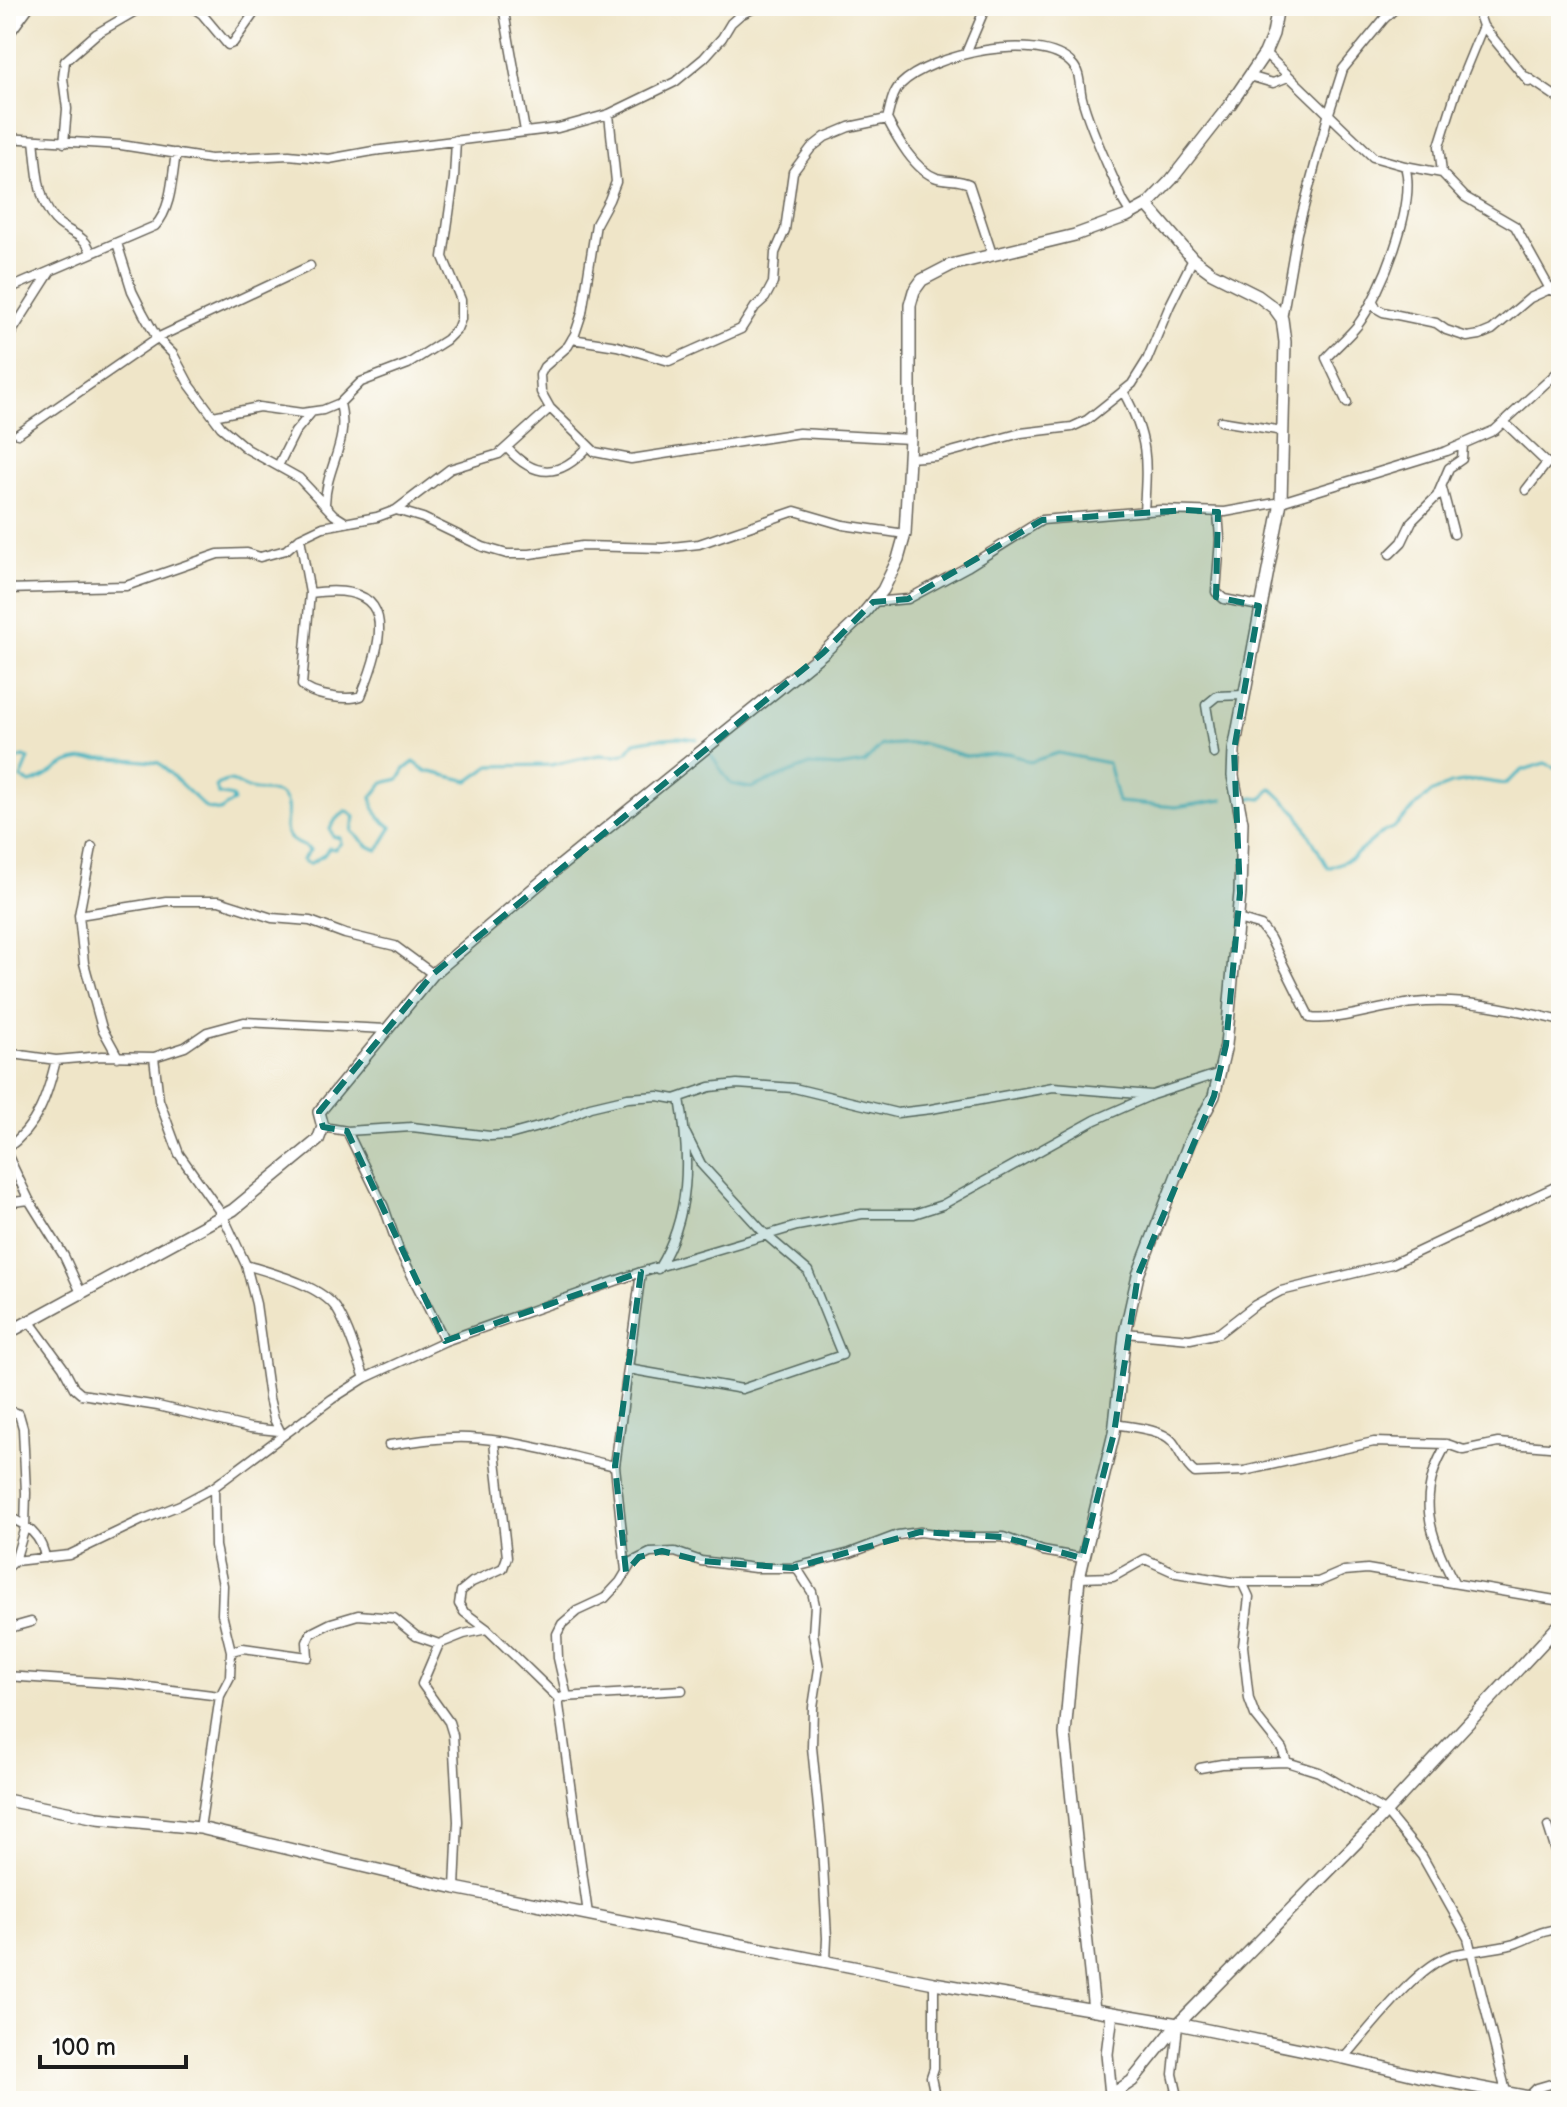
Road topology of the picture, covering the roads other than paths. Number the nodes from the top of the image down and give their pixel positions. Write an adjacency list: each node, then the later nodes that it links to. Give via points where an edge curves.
1 (144, 6): 26 (street, via 96,34 65,61)
2 (190, 6): 3 (street, via 228,45)
3 (259, 6)
4 (503, 6): 22 (street)
5 (759, 6): 19 (street, via 731,23 685,76)
6 (986, 6): 14 (street)
7 (1278, 6): 15 (street)
8 (1398, 6): 20 (street, via 1343,69)
9 (1476, 6): 12 (street)
10 (6, 7): 11 (street)
11 (25, 9): 13 (street)
12 (1483, 26): 18 (street, via 1528,80); 29 (street, via 1439,146)
13 (6, 36)
14 (966, 53): 21 (street, via 928,66 899,85); 31 (street, via 1026,49 1069,60 1079,73 1084,106)
15 (1265, 53): 16 (street); 17 (street)
16 (1249, 76): 17 (street, via 1273,83); 30 (street)
17 (1288, 77): 20 (street)
18 (1561, 100)
19 (609, 114): 22 (street); 45 (street, via 616,182 596,224 582,313)
20 (1328, 116): 28 (street, via 1373,157); 43 (street, via 1297,233)
21 (887, 119): 34 (street, via 924,170 969,184); 45 (street, via 825,137 799,162 789,187 773,283 741,329 669,361)
22 (525, 131): 25 (street)
23 (6, 138): 24 (street)
24 (34, 140): 26 (street); 33 (street, via 47,209 83,238)
25 (456, 140): 27 (street, via 329,159 210,159); 49 (street, via 443,257 461,300 457,329 400,369 361,382)
26 (64, 143): 27 (street)
27 (176, 153): 32 (street, via 163,217)
28 (1405, 166): 29 (street); 42 (street, via 1406,204)
29 (1442, 173): 39 (street, via 1465,197 1515,226)
30 (1147, 205): 31 (street); 35 (street)
31 (1131, 214): 34 (street, via 1075,235)
32 (117, 243): 33 (street); 44 (street, via 132,291)
33 (91, 253): 37 (street)
34 (992, 254): 58 (street, via 951,265 922,280 914,291)
35 (1193, 259): 43 (street, via 1258,296); 48 (street, via 1147,360)
36 (310, 266): 44 (street)
37 (51, 271): 40 (street); 46 (street)
38 (1561, 284): 39 (street)
39 (1550, 289): 41 (street); 42 (street, via 1530,298 1492,330 1467,337 1436,323 1383,312)
40 (6, 290)
41 (1561, 295)
42 (1373, 301): 50 (street, via 1326,358)
43 (1282, 319): 56 (street)
44 (157, 338): 53 (street); 57 (street)
45 (572, 339): 51 (street, via 540,375)
46 (6, 341)
47 (1561, 369): 55 (street)
48 (1124, 393): 62 (street, via 1072,427); 71 (street, via 1143,435)
49 (340, 403): 52 (street); 69 (street, via 344,430)
50 (1347, 403)
51 (550, 408): 60 (street); 61 (street)
52 (312, 413): 53 (street, via 259,407); 65 (street, via 295,432)
53 (213, 416): 65 (street, via 239,443)
54 (1221, 421): 56 (street)
55 (1505, 423): 59 (street); 63 (street)
56 (1283, 431): 68 (street)
57 (18, 434)
58 (910, 439): 60 (street, via 799,433 631,459); 62 (street)
59 (1463, 445): 66 (street, via 1462,459 1449,468); 68 (street)
60 (588, 447): 61 (street, via 567,466 539,471)
61 (507, 448): 70 (street, via 490,459 450,469)
62 (909, 458): 74 (street)
63 (1547, 463): 64 (street); 67 (street)
64 (1561, 463)
65 (278, 466): 69 (street, via 308,484)
66 (1442, 488): 75 (street); 77 (street)
67 (1526, 490)
68 (1281, 502): 72 (street); 81 (street)
69 (325, 504): 73 (street)
70 (396, 510): 73 (street); 74 (street, via 507,554 582,546 699,544 795,511)
71 (1144, 511): 72 (street); 80 (street, via 1042,520 908,599)
72 (1218, 512): 81 (street, via 1216,592 1224,599)
73 (345, 522): 76 (street)
74 (905, 534): 80 (street, via 889,579)
75 (1454, 534)
76 (300, 538): 78 (street, via 276,553 218,554 126,586); 79 (street)
77 (1390, 554)
78 (6, 589)
79 (310, 593): 79 (street, via 302,685 324,694 361,696 381,634 379,615 360,593)
80 (873, 602): 87 (street, via 823,653)
81 (1259, 606): 82 (street)
82 (1243, 695): 83 (street, via 1217,696 1206,705); 86 (street, via 1233,776 1242,822)
83 (1214, 754)
84 (92, 847): 85 (street)
85 (79, 915): 87 (street, via 126,905 219,901 395,946); 91 (street, via 98,1018)
86 (1238, 919): 88 (street, via 1261,926 1270,938 1310,1018 1441,1002 1496,1006); 94 (street)
87 (433, 974): 89 (street)
88 (1561, 1021)
89 (386, 1029): 92 (street, via 244,1022 207,1032 185,1047); 97 (street, via 319,1112)
90 (6, 1053): 93 (street)
91 (118, 1057): 92 (street); 93 (street)
92 (154, 1057): 104 (street, via 168,1130)
93 (56, 1060): 100 (street, via 36,1120)
94 (1220, 1073): 95 (street); 111 (street, via 1138,1275)
95 (1152, 1095): 96 (street, via 1053,1087 897,1113 794,1088 737,1084); 105 (street, via 1095,1120 942,1205 914,1214 840,1217)
96 (680, 1098): 98 (street, via 628,1098 509,1135 412,1127); 99 (street)
97 (323, 1127): 98 (street); 104 (street, via 318,1140)
98 (347, 1131): 113 (street)
99 (686, 1134): 105 (street, via 701,1164); 107 (street, via 684,1209 673,1245)
100 (6, 1150): 102 (street)
101 (1561, 1184): 111 (street, via 1392,1264 1281,1291 1219,1333 1190,1339)
102 (29, 1200): 103 (street); 109 (street)
103 (6, 1203)
104 (223, 1216): 106 (street); 109 (street)
105 (766, 1235): 107 (street); 114 (street, via 808,1271 842,1355 742,1389)
106 (246, 1265): 115 (street, via 283,1276 335,1307); 118 (street)
107 (657, 1269): 108 (street)
108 (641, 1272): 113 (street); 114 (street)
109 (82, 1295): 110 (street)
110 (30, 1322): 112 (street); 118 (street, via 81,1394)
111 (1125, 1333): 117 (street)
112 (6, 1334)
113 (445, 1341): 115 (street)
114 (628, 1369): 123 (street)
115 (365, 1378): 118 (street)
116 (6, 1410): 126 (street, via 19,1414 23,1428)
117 (1115, 1424): 120 (street, via 1163,1435 1195,1473 1244,1471 1374,1442); 128 (street)
118 (280, 1433): 124 (street)
119 (494, 1442): 121 (street, via 449,1438); 123 (street); 140 (street, via 507,1557 503,1568 461,1591 459,1604)
120 (1447, 1444): 122 (street, via 1464,1450 1498,1443); 135 (street, via 1431,1479 1428,1514)
121 (389, 1445)
122 (1561, 1448)
123 (615, 1466): 132 (street)
124 (214, 1487): 127 (street, via 69,1555); 142 (street, via 222,1614)
125 (6, 1516): 126 (street)
126 (25, 1527): 127 (street, via 39,1537); 129 (street)
127 (45, 1558): 129 (street)
128 (1082, 1558): 130 (street, via 1003,1537 920,1532); 133 (street)
129 (15, 1561): 131 (street)
130 (796, 1567): 132 (street, via 755,1568 662,1551 639,1557); 158 (street, via 815,1605 819,1668 812,1747)
131 (6, 1569)
132 (626, 1572): 146 (street, via 605,1598 570,1615 557,1634)
133 (1079, 1578): 134 (street, via 1113,1577 1145,1559 1176,1573); 160 (street, via 1065,1734)
134 (1242, 1582): 135 (street, via 1318,1582 1367,1569); 147 (street, via 1249,1597 1243,1646 1249,1699)
135 (1454, 1582): 136 (street)
136 (1561, 1601)
137 (31, 1622): 139 (street)
138 (1561, 1623): 150 (street)
139 (6, 1629)
140 (487, 1629): 141 (street); 146 (street)
141 (439, 1644): 142 (street, via 416,1636 394,1618 358,1615 311,1633 308,1657); 154 (street, via 422,1684 453,1735)
142 (231, 1651): 145 (street, via 230,1677)
143 (6, 1676): 145 (street)
144 (682, 1690): 146 (street)
145 (220, 1696): 152 (street)
146 (563, 1697): 155 (street)
147 (1287, 1762): 148 (street); 150 (street, via 1319,1772)
148 (1200, 1768)
149 (6, 1800): 152 (street, via 97,1818)
150 (1385, 1811): 157 (street, via 1422,1856); 162 (street)
151 (1548, 1826): 153 (street)
152 (200, 1828): 154 (street)
153 (1561, 1867)
154 (455, 1888): 155 (street)
155 (588, 1914): 158 (street)
156 (1561, 1930): 157 (street)
157 (1472, 1952): 163 (street, via 1449,1956 1414,1981); 165 (street)
158 (826, 1961): 159 (street)
159 (934, 1983): 160 (street); 168 (street, via 931,2077)
160 (1094, 2010): 161 (street)
161 (1112, 2014): 162 (street); 167 (street)
162 (1178, 2024): 163 (street); 167 (street, via 1132,2081); 169 (street, via 1173,2074)
163 (1344, 2058): 165 (street)
164 (1561, 2081): 166 (street, via 1537,2088)
165 (1506, 2092): 166 (street)
166 (1528, 2097): 170 (street)
167 (1109, 2098)
168 (936, 2101)
169 (1179, 2101)
170 (1550, 2101)

